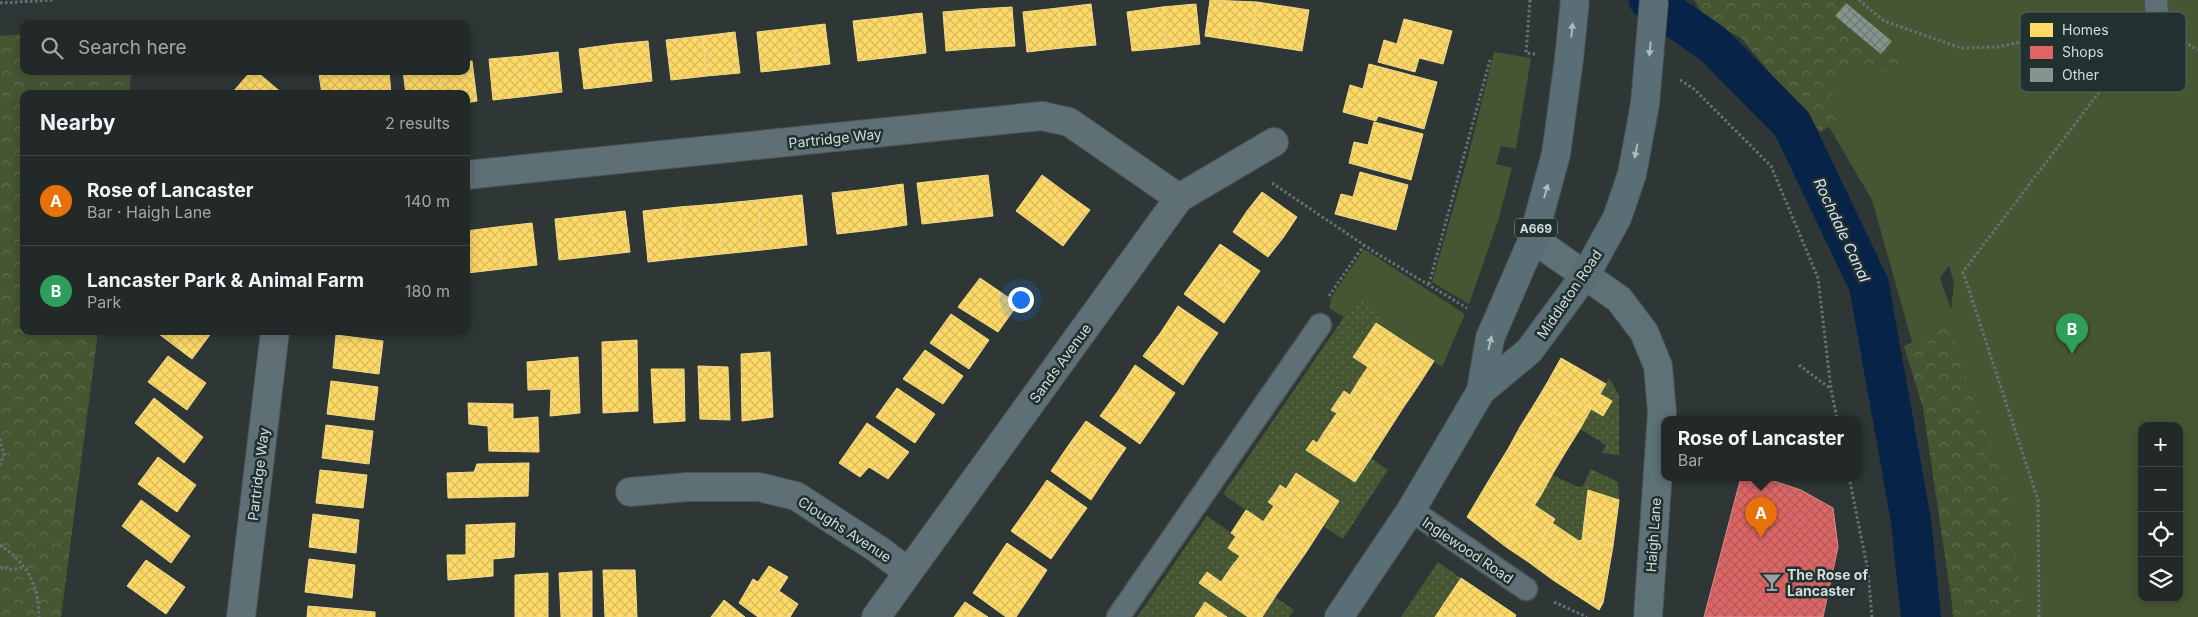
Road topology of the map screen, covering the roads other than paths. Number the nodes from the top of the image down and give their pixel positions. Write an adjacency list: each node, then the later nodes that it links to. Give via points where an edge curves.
1 (1574, 0): 6 (main road, Middleton Road / A669, one-way to 1, bridge, via 1556,154)
2 (1654, 0): 7 (main road, Middleton Road / A669, one-way to 7, bridge, via 1645,104 1632,174 1617,218)
3 (1274, 142): 5 (street, Sands Avenue)
4 (470, 176): 5 (street, Partridge Way, via 1042,116 1069,122)
5 (1179, 198): 15 (street, Sands Avenue)
6 (1533, 239): 7 (main road, Haigh Lane); 10 (main road, Middleton Road / A669, one-way to 6, via 1490,338)
7 (1586, 274): 10 (main road, Middleton Road / A669, via 1529,351); 11 (main road, Haigh Lane, via 1619,299 1644,332 1658,366)
8 (1320, 325): 19 (lane)
9 (275, 335): 17 (street, Partridge Way)
10 (1481, 391): 14 (main road, Middleton Road / A669)
11 (1662, 416)
12 (1661, 427): 21 (main road, Haigh Lane)
13 (630, 492): 15 (street, Cloughs Avenue, via 686,487 759,487 796,496)
14 (1411, 510): 16 (lane, Inglewood Road); 20 (main road, Middleton Road / A669)
15 (908, 572): 18 (street, Sands Avenue)
16 (1526, 589)
17 (241, 617)
18 (876, 617)
19 (1118, 617)
20 (1339, 617)
21 (1648, 617)

